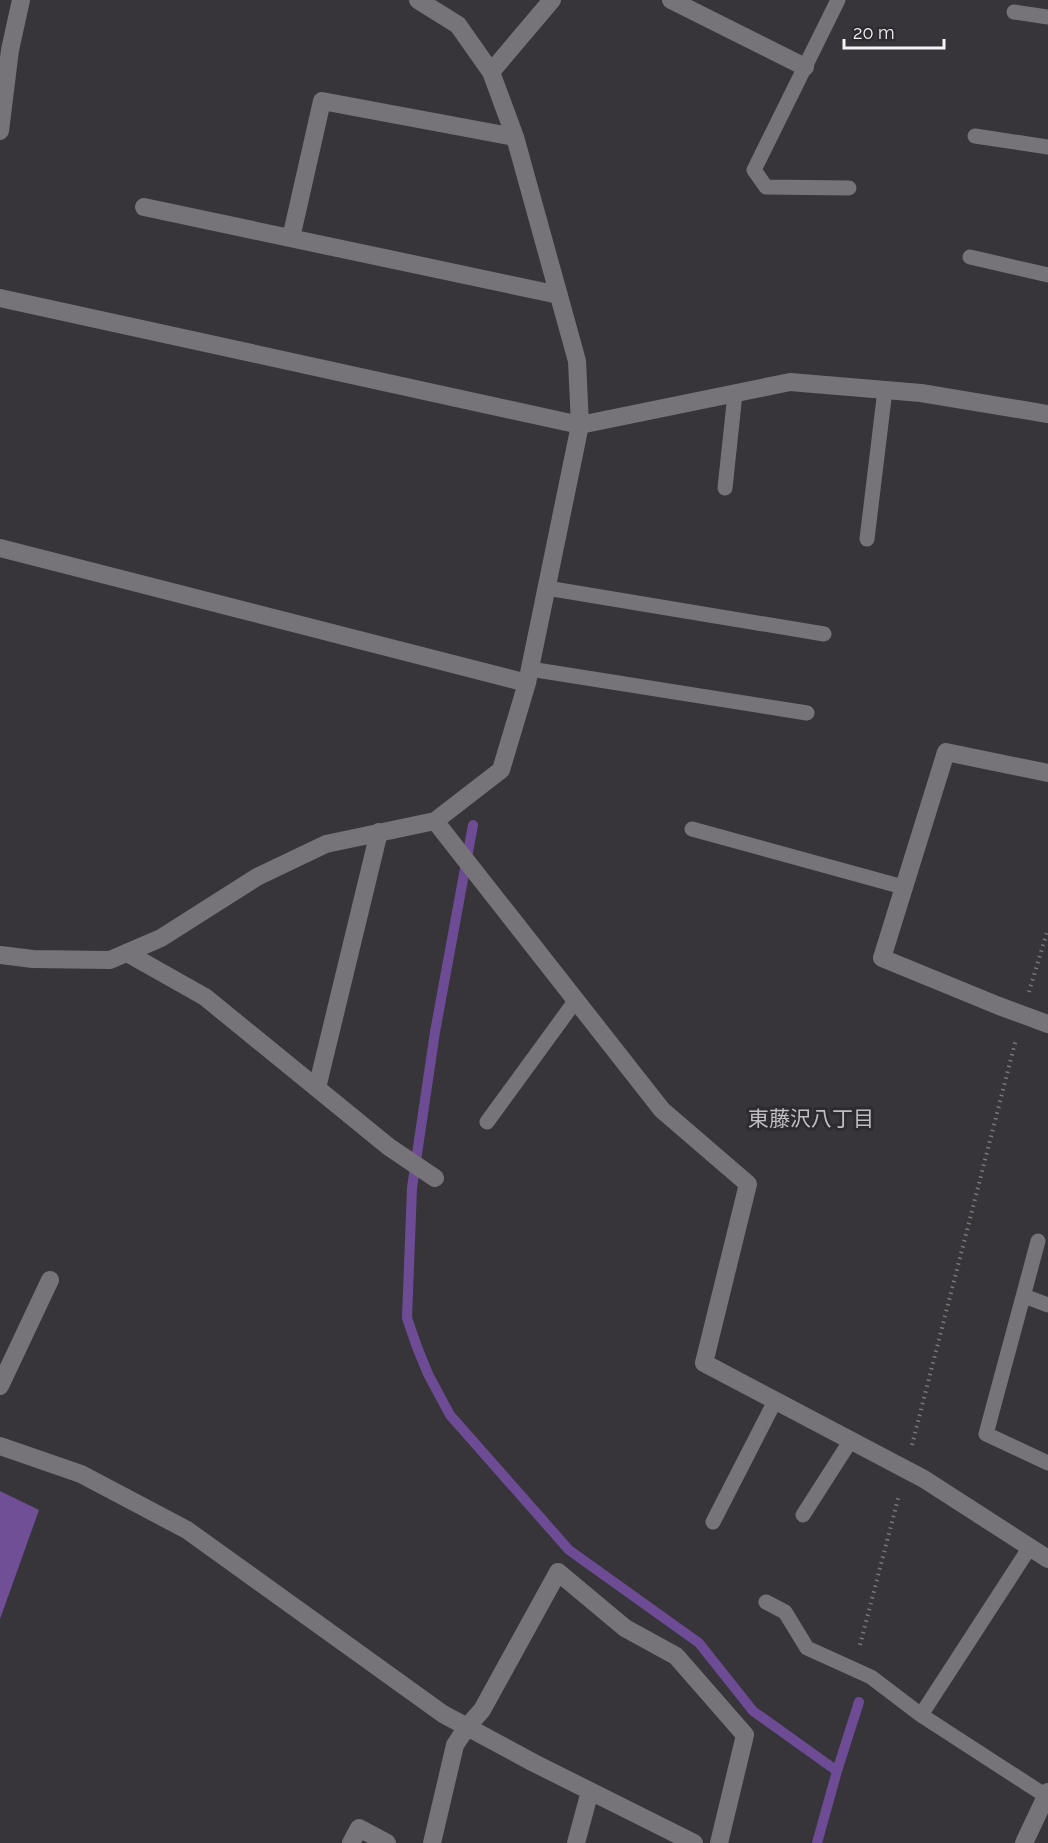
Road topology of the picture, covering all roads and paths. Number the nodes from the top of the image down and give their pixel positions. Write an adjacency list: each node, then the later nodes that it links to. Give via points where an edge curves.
1 (21, 0): 8 (street)
2 (418, 0): 10 (street, via 458,25)
3 (552, 0): 10 (street)
4 (671, 0): 9 (street)
5 (838, 0): 9 (lane)
6 (1014, 12): 7 (lane)
7 (1048, 17)
8 (6, 39): 11 (street)
9 (805, 67): 15 (lane, via 754,170 766,188)
10 (492, 72): 13 (street)
11 (0, 131)
12 (975, 136): 14 (lane)
13 (515, 137): 17 (street, via 322,101); 20 (street)
14 (1048, 147)
15 (849, 188)
16 (144, 207): 17 (street)
17 (291, 238): 20 (street)
18 (970, 257): 19 (lane)
19 (1048, 275)
20 (559, 296): 25 (street, via 577,362)
21 (0, 298): 25 (street)
22 (885, 390): 23 (street, via 790,382); 24 (street); 27 (lane)
23 (735, 394): 25 (street); 26 (lane)
24 (1048, 414)
25 (580, 425): 29 (street)
26 (725, 488)
27 (867, 539)
28 (0, 548): 31 (street)
29 (547, 588): 30 (lane); 31 (street)
30 (824, 634)
31 (528, 676): 32 (lane); 34 (street, via 501,770)
32 (807, 713)
33 (1048, 773): 37 (street, via 946,752)
34 (435, 820): 36 (street); 41 (street)
35 (692, 829): 37 (lane)
36 (379, 832): 39 (street, via 326,844 256,877 161,938); 44 (street)
37 (903, 887): 42 (street, via 882,958)
38 (1048, 929): 42 (path)
39 (127, 953): 40 (street, via 110,960); 44 (street, via 205,997)
40 (0, 955)
41 (576, 1000): 45 (lane); 52 (street, via 662,1110 748,1184 704,1363)
42 (1022, 1015): 43 (street); 56 (path)
43 (1048, 1023)
44 (317, 1088): 46 (street, via 389,1148)
45 (488, 1122)
46 (435, 1178)
47 (1038, 1241): 49 (lane)
48 (50, 1280): 51 (street)
49 (1024, 1296): 50 (lane); 55 (lane, via 986,1434)
50 (1048, 1305)
51 (0, 1386)
52 (775, 1401): 53 (street); 58 (lane)
53 (851, 1440): 56 (street); 57 (lane)
54 (0, 1446): 64 (street, via 81,1474 187,1530 370,1663)
55 (1048, 1463)
56 (905, 1469): 59 (street); 62 (path)
57 (803, 1515)
58 (713, 1522)
59 (1030, 1547): 60 (street); 63 (lane)
60 (1048, 1559)
61 (766, 1602): 62 (lane, via 785,1612 807,1648)
62 (854, 1669): 63 (lane, via 872,1677)
63 (921, 1715): 66 (lane)
64 (467, 1727): 65 (street); 69 (street, via 455,1744); 72 (street, via 482,1710 558,1572 625,1628 676,1656 745,1735)
65 (590, 1791): 70 (street); 71 (street)
66 (1047, 1794): 73 (street)
67 (351, 1843): 68 (street, via 359,1828)
68 (387, 1843)
69 (432, 1843)
70 (576, 1843)
71 (694, 1843)
72 (719, 1843)
73 (1024, 1843)

